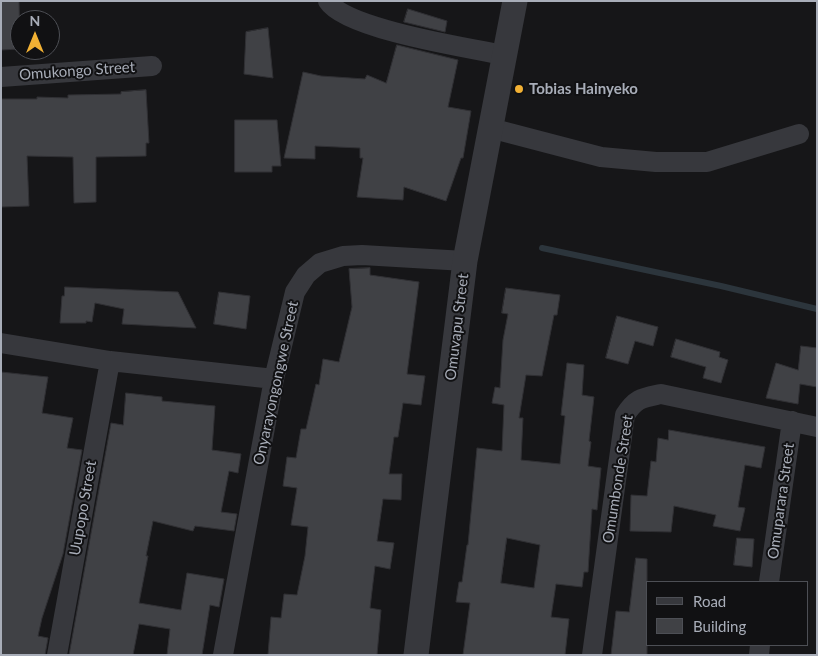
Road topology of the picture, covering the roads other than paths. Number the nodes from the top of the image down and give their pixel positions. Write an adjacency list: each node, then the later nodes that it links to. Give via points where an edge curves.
1 (328, 1): 3 (street, via 330,6 350,18 396,33)
2 (515, 1): 3 (street, Omuvapu Street)
3 (504, 55): 6 (street, Omuvapu Street)
4 (152, 66): 5 (street, Omukongo Street)
5 (1, 77)
6 (490, 128): 7 (street, via 601,157 656,162 707,162); 8 (street, Omuvapu Street)
7 (799, 134)
8 (465, 261): 11 (street, Onyarayongongwe Street, via 362,255 343,256 320,263 306,274 296,292); 17 (street, Omuvapu Street)
9 (1, 343): 10 (street)
10 (110, 361): 11 (street); 15 (street, Uupopo Street)
11 (274, 379): 16 (street, Onyarayongongwe Street)
12 (792, 420): 13 (street, Omumbonde Street); 14 (street, Omuparara Street); 18 (street, Omumbonde Street, via 661,394 644,397 632,404 625,415)
13 (817, 427)
14 (769, 581)
15 (57, 655)
16 (223, 655)
17 (416, 655)
18 (592, 655)

